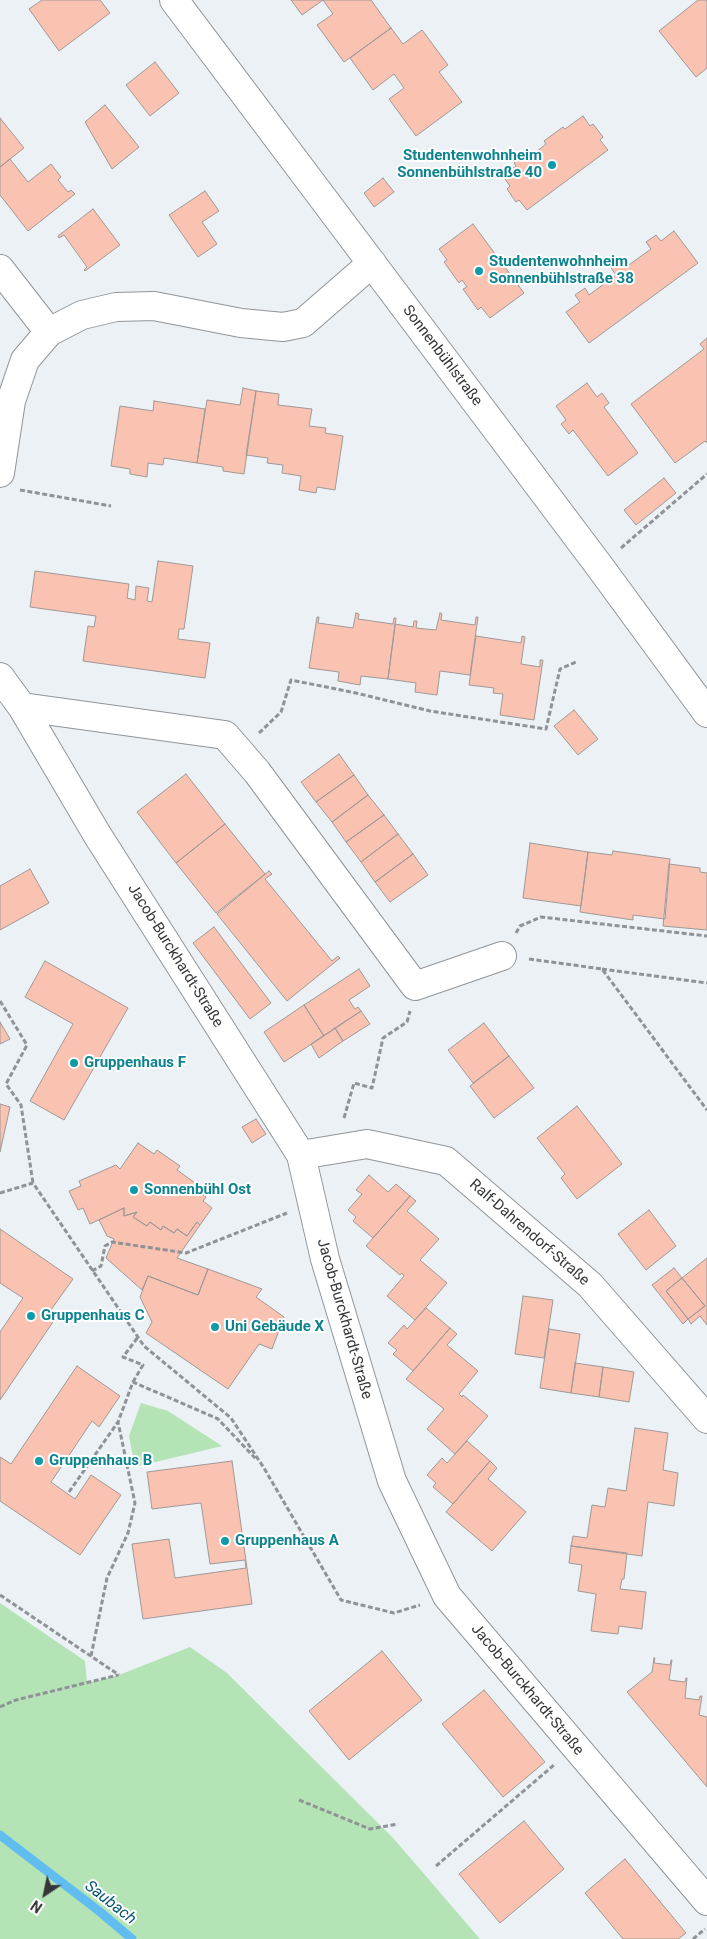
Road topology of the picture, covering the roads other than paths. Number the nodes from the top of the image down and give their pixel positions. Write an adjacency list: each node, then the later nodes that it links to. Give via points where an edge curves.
1 (174, 0): 2 (street, Sonnenbühlstraße)
2 (372, 263): 4 (street, via 303,323 283,327 241,323 154,306 116,307 82,315); 8 (street, Sonnenbühlstraße)
3 (0, 269): 4 (street)
4 (49, 332): 5 (street, via 25,360 11,401)
5 (9, 482)
6 (0, 677): 7 (street, Jacob-Burckhardt-Straße)
7 (22, 707): 9 (street, via 224,735 256,772 415,986); 10 (street, Jacob-Burckhardt-Straße, via 98,836)
8 (707, 713)
9 (502, 956)
10 (301, 1155): 11 (street, Ralf-Dahrendorf-Straße, via 367,1144 446,1161 590,1284); 12 (street, Jacob-Burckhardt-Straße, via 325,1259 392,1481 447,1596)
11 (707, 1419)
12 (707, 1901)

